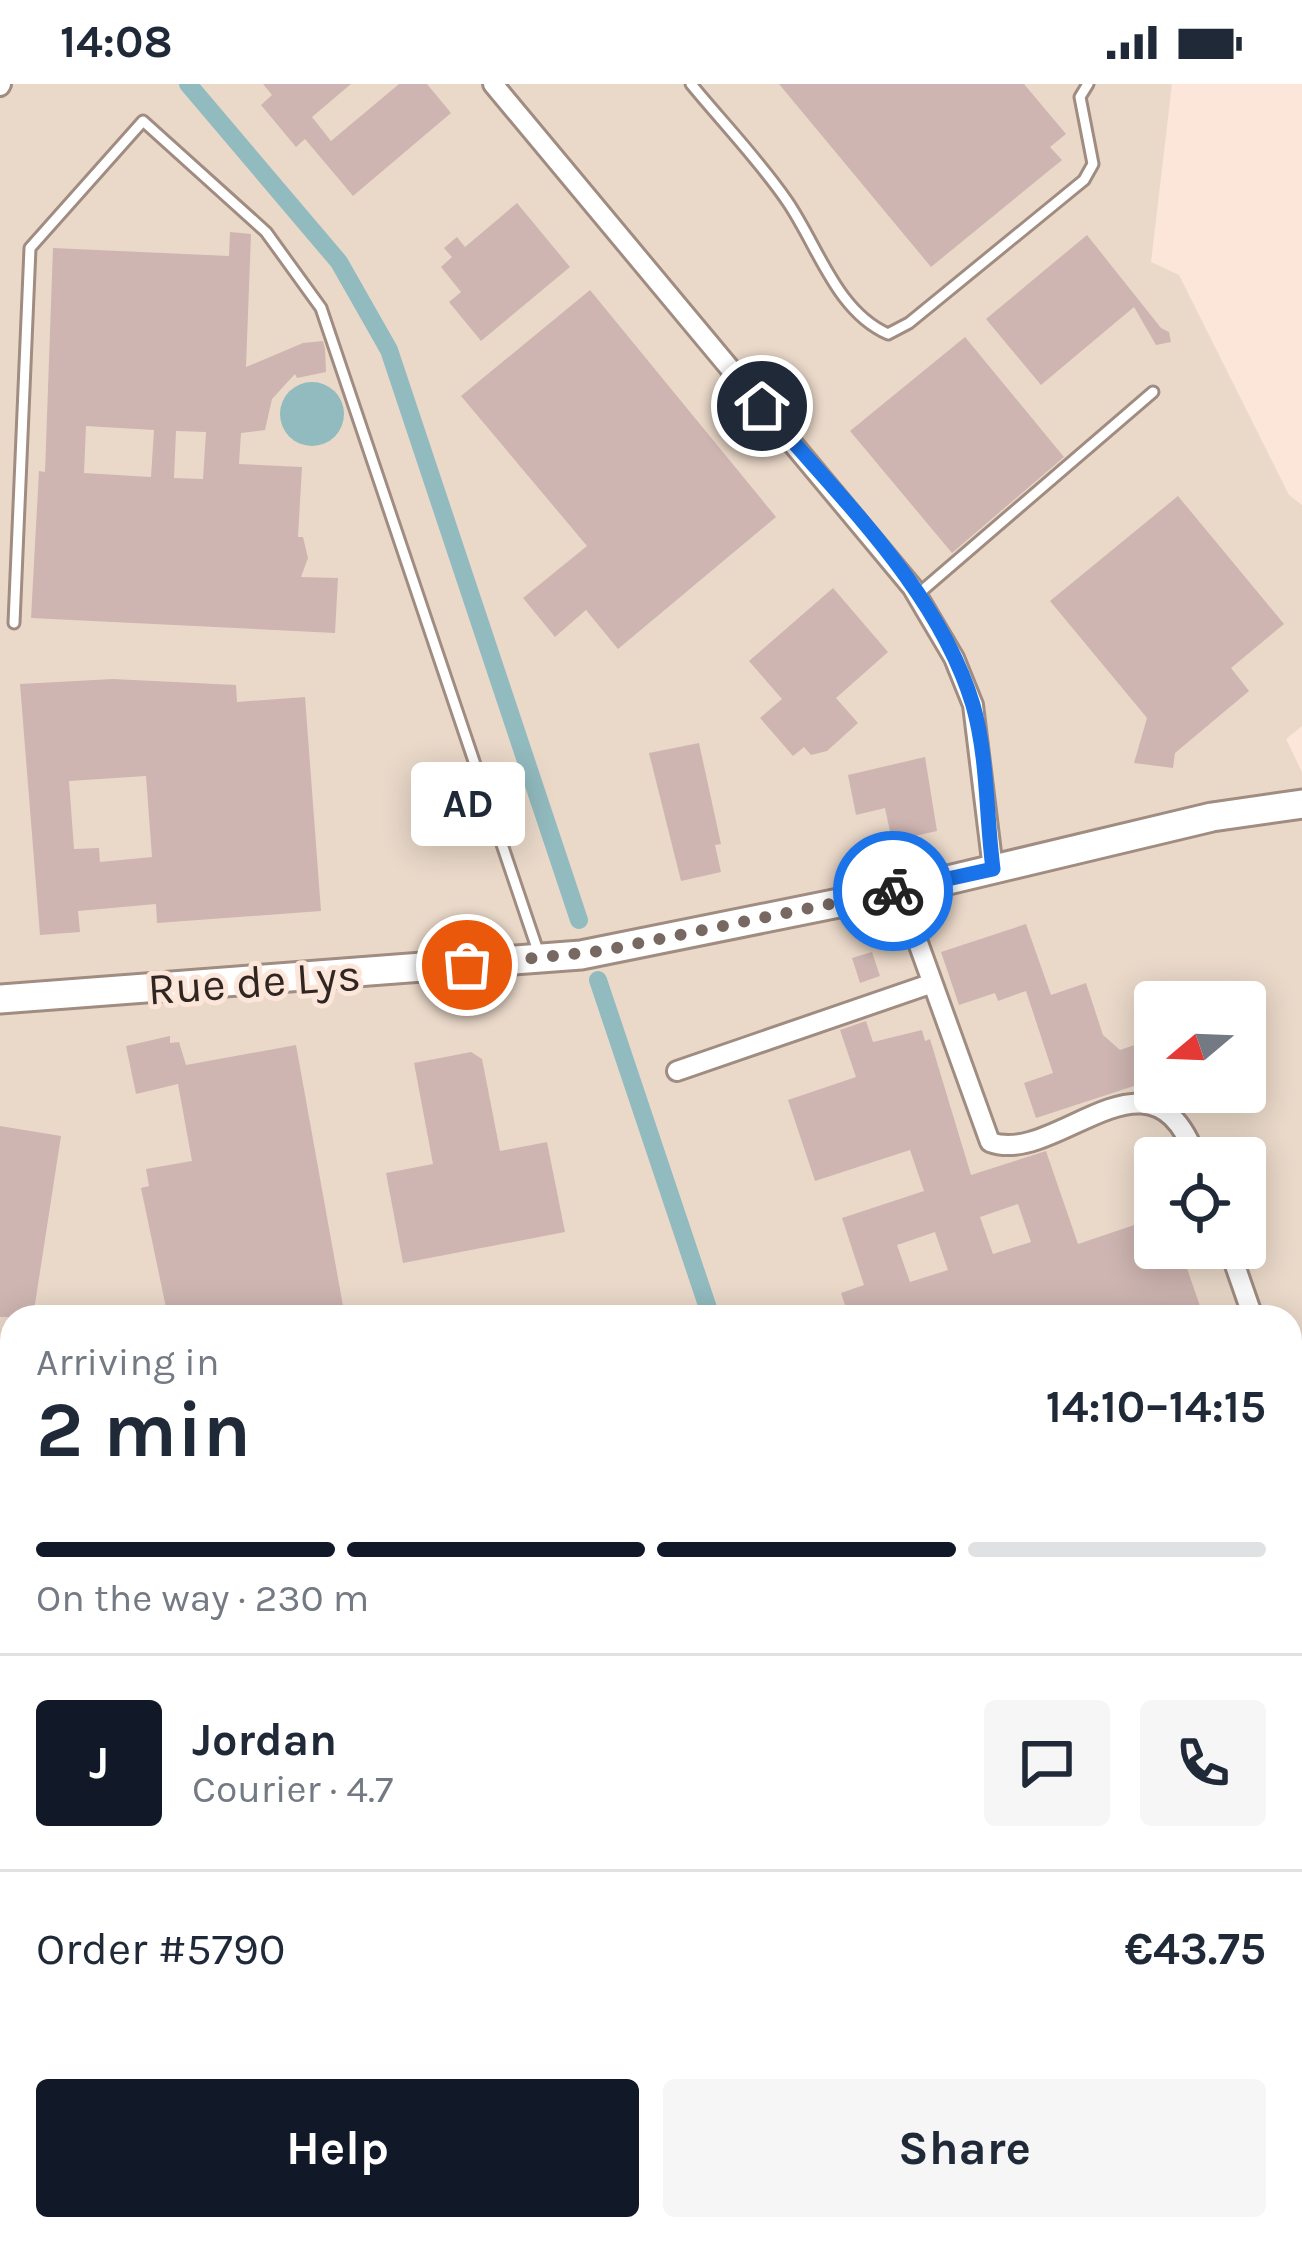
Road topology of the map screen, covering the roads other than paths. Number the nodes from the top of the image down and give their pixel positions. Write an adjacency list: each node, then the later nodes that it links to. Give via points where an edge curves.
1 (493, 84): 5 (street)
2 (691, 84): 3 (lane, via 787,201 840,290 867,324 888,334 1084,180 1093,164 1080,97)
3 (1088, 84)
4 (1153, 392): 5 (lane)
5 (917, 595): 10 (street, via 973,705)
6 (14, 623): 12 (lane, via 30,248 143,121 281,248 321,308)
7 (1302, 784): 9 (street, Rue de Lys)
8 (1302, 804): 9 (street, Rue de Lys)
9 (1212, 817): 10 (street, Rue de Lys)
10 (993, 869): 11 (street, Rue de Lys)
11 (899, 890): 12 (street, Rue de Lys); 13 (street)
12 (540, 960): 14 (street, Rue de Lys)
13 (930, 984): 15 (street); 16 (street, via 991,1142 1012,1144 1150,1105 1178,1119)
14 (0, 999)
15 (677, 1071)
16 (1186, 1137)
17 (1236, 1269): 18 (street)
18 (1249, 1305)

